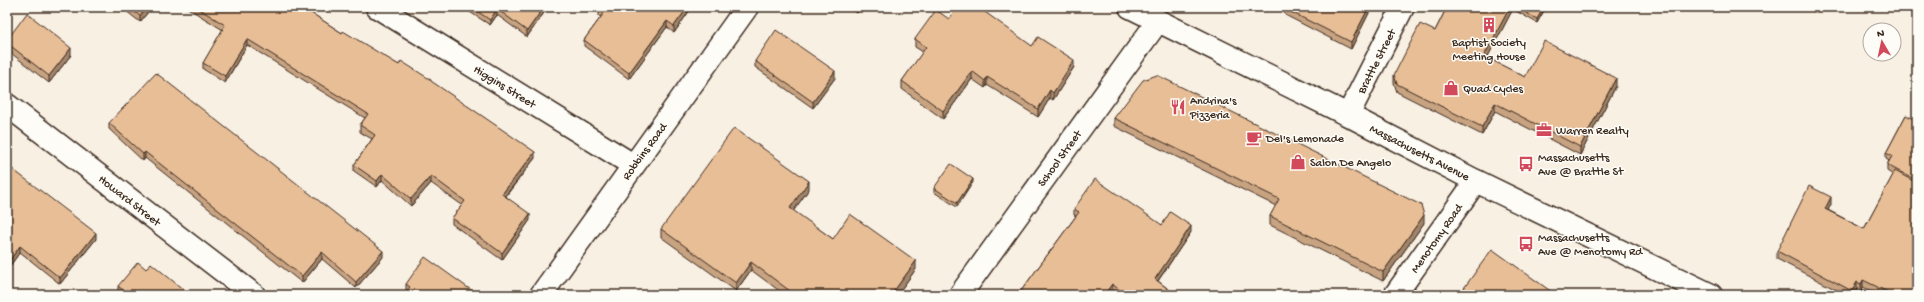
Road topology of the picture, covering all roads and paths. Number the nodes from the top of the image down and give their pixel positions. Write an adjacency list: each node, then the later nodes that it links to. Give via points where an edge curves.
1 (377, 7): 8 (street, Higgins Street)
2 (747, 7): 8 (street, Robbins Road)
3 (1130, 7): 5 (street, Massachusetts Avenue)
4 (1403, 7): 7 (street, Brattle Street)
5 (1158, 21): 7 (street, Massachusetts Avenue); 13 (street, School Street)
6 (7, 105): 11 (street, Howard Street)
7 (1348, 115): 9 (street, Massachusetts Avenue)
8 (633, 165): 12 (street, Robbins Road)
9 (1476, 182): 10 (street, Massachusetts Avenue); 14 (street, Menotomy Road)
10 (1684, 289): 15 (street, Massachusetts Avenue)
11 (254, 295)
12 (541, 295)
13 (960, 295)
14 (1395, 295)
15 (1711, 295)

